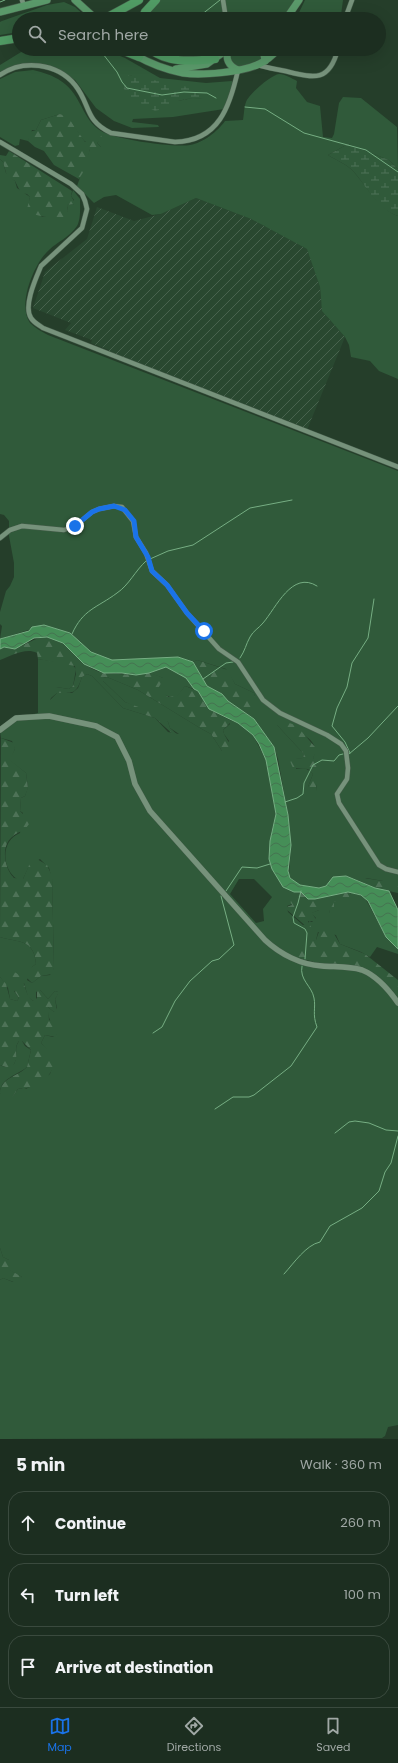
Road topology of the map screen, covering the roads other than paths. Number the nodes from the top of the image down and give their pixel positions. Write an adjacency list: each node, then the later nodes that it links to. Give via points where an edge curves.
1 (46, 0): 8 (main road)
2 (75, 0): 10 (main road)
3 (140, 0): 11 (highway)
4 (156, 0): 12 (highway)
5 (223, 0): 13 (street)
6 (300, 0): 14 (main road); 15 (main road)
7 (352, 0): 16 (street)
8 (23, 3): 9 (main road)
9 (0, 12)
10 (88, 12)
11 (117, 12)
12 (145, 12)
13 (225, 12)
14 (291, 12)
15 (295, 12)
16 (347, 12)
17 (12, 39): 18 (highway)
18 (2, 40)
19 (163, 56): 26 (highway, via 196,62)
20 (219, 56): 26 (main road)
21 (226, 56): 31 (main road)
22 (265, 56): 27 (main road)
23 (270, 56): 27 (main road)
24 (335, 56): 29 (street, via 330,69 321,76 305,76)
25 (139, 57): 30 (main road)
26 (215, 59): 30 (main road, via 200,66)
27 (265, 61): 28 (main road); 29 (street)
28 (258, 65): 29 (street); 31 (main road)
29 (278, 69)
30 (174, 70): 31 (main road, via 183,73)
31 (234, 71): 32 (street, via 236,80 227,108 214,126 198,138 186,142 111,133 105,130 91,119 76,86 52,68 19,66)
32 (0, 75)
33 (0, 142): 34 (street, via 71,184 82,194 87,209 82,228 41,266 28,311 34,323)
34 (398, 467)
35 (0, 538): 37 (street, via 10,530 22,526 64,530 75,526 99,509 114,506 125,510 134,521 136,537 148,557 152,571 167,585 187,613 219,649 238,662 262,700 280,713 327,734 341,744 348,756 348,768 347,779 337,794 339,803 379,865)
36 (0, 730): 38 (street, via 16,718 49,716 96,726 117,737 129,761 135,784 150,811 272,947 299,961 362,970 380,982)
37 (398, 872)
38 (398, 1003)

